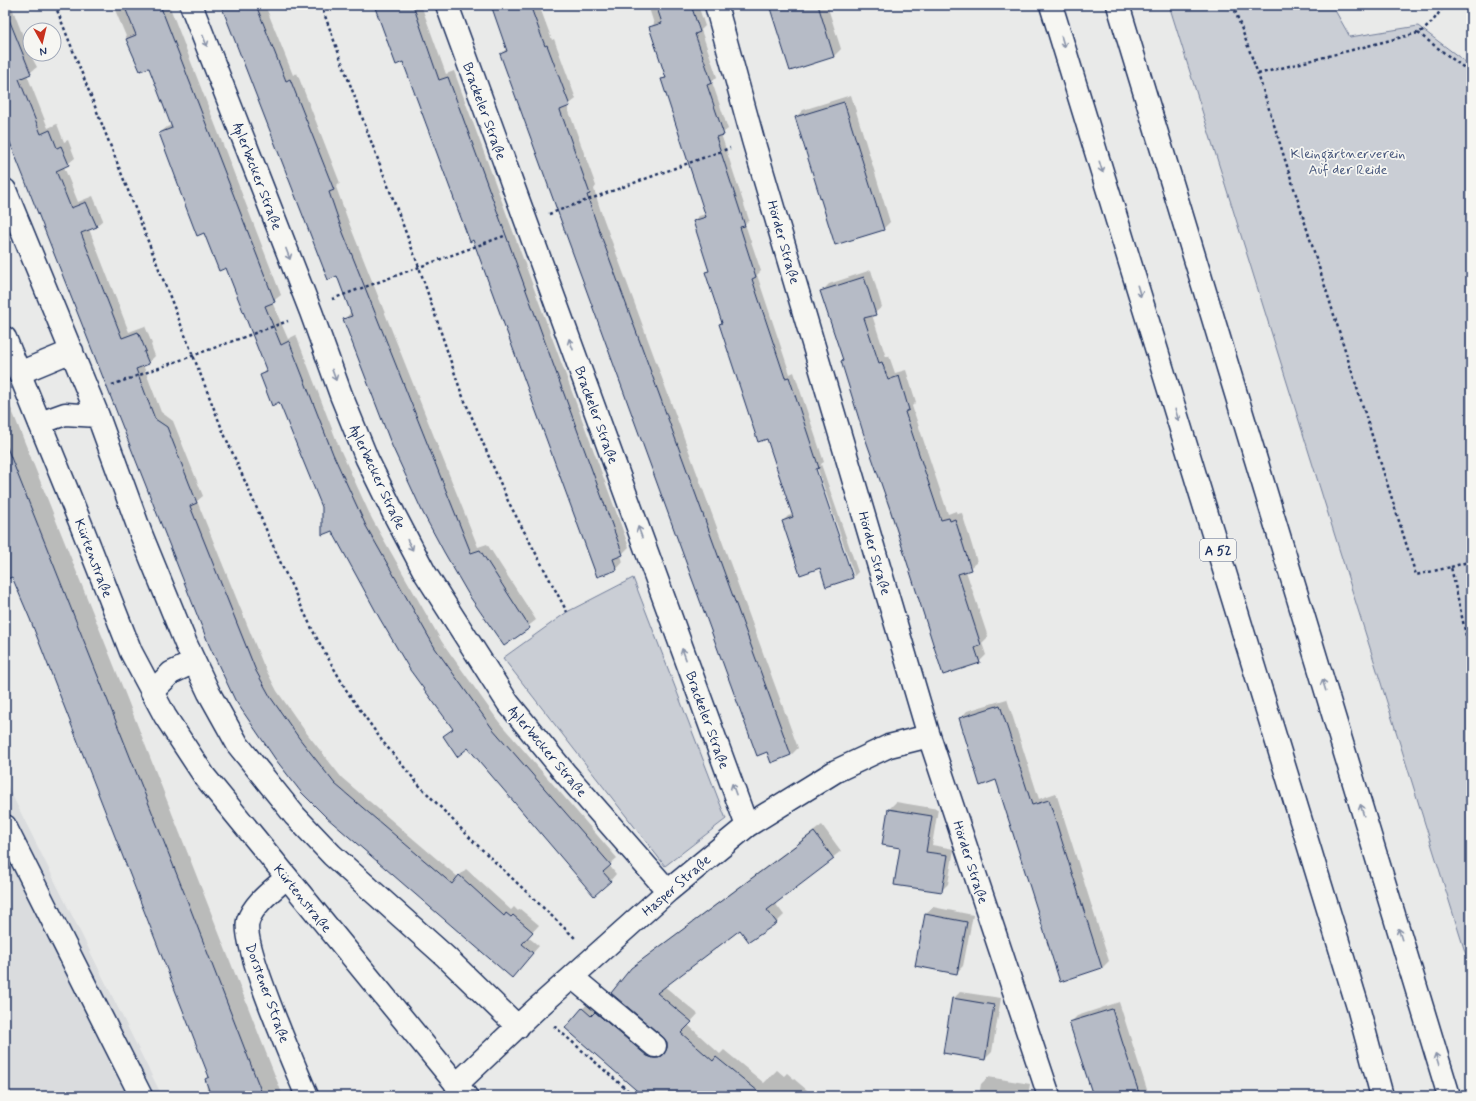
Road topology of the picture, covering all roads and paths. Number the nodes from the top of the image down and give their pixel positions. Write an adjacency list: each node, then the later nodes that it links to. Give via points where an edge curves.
1 (55, 5): 20 (path)
2 (191, 5): 17 (main road, Aplerbecker Straße, one-way to 17)
3 (321, 5): 16 (path)
4 (447, 5): 15 (main road, Brackeler Straße)
5 (716, 5): 13 (main road, Hörder Straße)
6 (1051, 5): 46 (main road, A 52, one-way to 46, via 1353,991)
7 (1118, 5): 47 (main road, one-way to 7)
8 (1234, 5): 12 (path)
9 (1444, 5): 10 (path, via 1425,30)
10 (1418, 33): 11 (path); 12 (path)
11 (1471, 73)
12 (1258, 74): 26 (path, via 1416,575)
13 (753, 140): 15 (path); 31 (main road, Hörder Straße)
14 (5, 190): 19 (main road)
15 (527, 224): 16 (path); 33 (main road, Brackeler Straße, one-way to 15)
16 (419, 267): 17 (path); 27 (path, via 470,413 508,501)
17 (310, 310): 20 (path); 35 (main road, Aplerbecker Straße, one-way to 35, via 367,459 425,573 449,612 508,704)
18 (5, 338): 21 (main road, Kürtenstraße)
19 (72, 351): 21 (main road); 22 (main road)
20 (193, 355): 22 (path); 36 (path, via 222,429 283,568 348,693 383,742 419,785)
21 (19, 373): 24 (main road, Kürtenstraße)
22 (89, 393): 23 (main road)
23 (98, 416): 24 (main road, via 66,414); 29 (main road, via 141,534)
24 (40, 423): 30 (main road, Kürtenstraße, via 131,652)
25 (1471, 561): 26 (path)
26 (1452, 567): 28 (path)
27 (567, 612)
28 (1471, 658)
29 (194, 662): 30 (main road, via 171,673); 39 (main road, via 238,745 295,816 332,855 446,956)
30 (152, 692): 34 (main road, Kürtenstraße, via 205,777)
31 (929, 736): 33 (main road, Hasper Straße, via 889,746 836,771); 45 (main road, Hörder Straße)
32 (5, 826): 42 (main road)
33 (747, 826): 35 (main road, Hasper Straße)
34 (286, 878): 41 (main road, Kürtenstraße); 43 (main road, Dorstener Straße, via 260,901 248,921 248,932 252,957)
35 (668, 891): 36 (main road, Hasper Straße)
36 (595, 957): 37 (main road, Hasper Straße)
37 (572, 977): 38 (main road, Hasper Straße); 40 (main road)
38 (535, 1010): 39 (main road, Hasper Straße); 44 (path)
39 (518, 1027): 41 (main road, Hasper Straße)
40 (655, 1046)
41 (461, 1091)
42 (141, 1096)
43 (307, 1096)
44 (634, 1096)
45 (1049, 1096)
46 (1382, 1096)
47 (1449, 1096)

